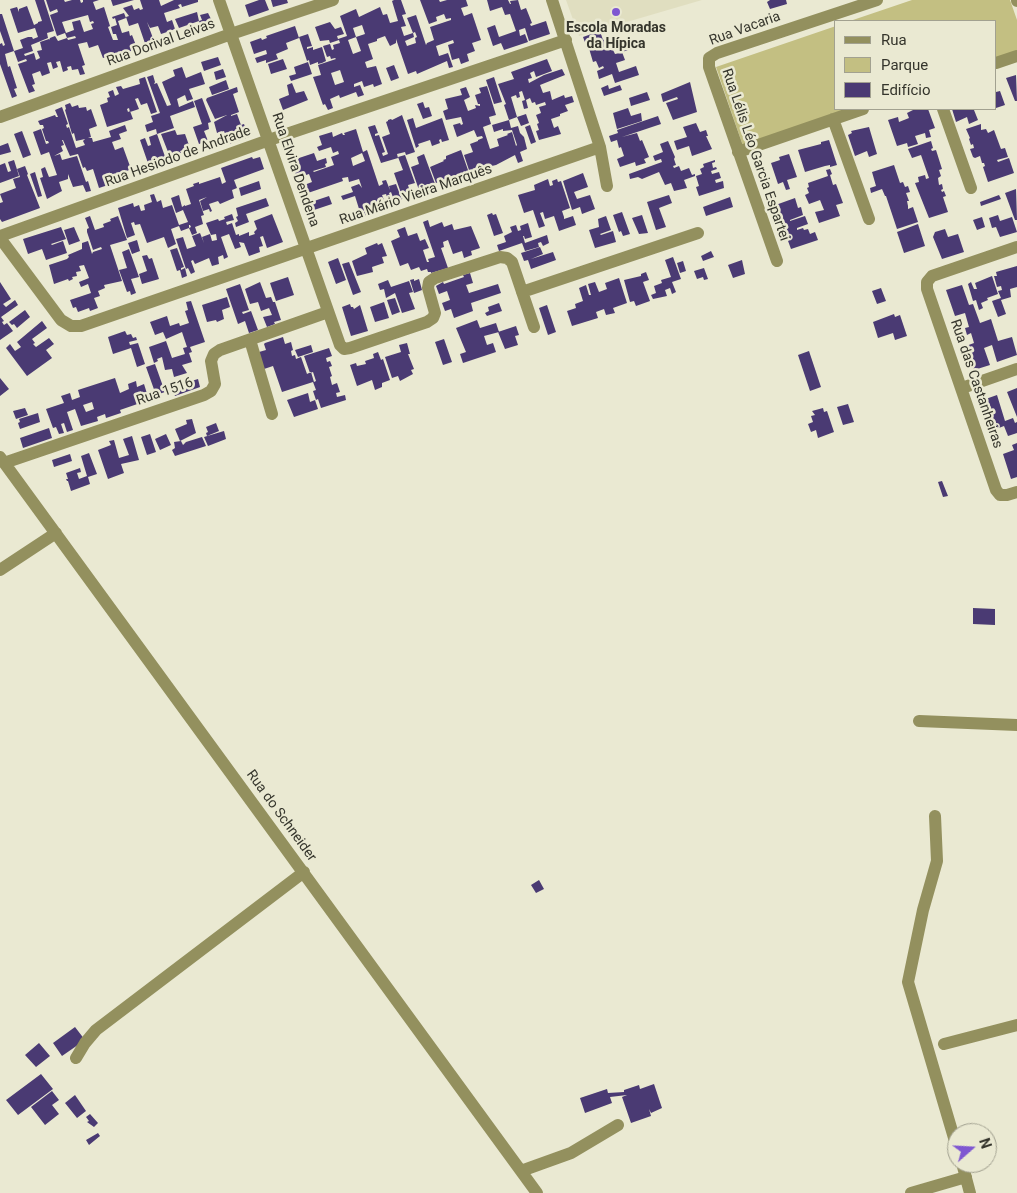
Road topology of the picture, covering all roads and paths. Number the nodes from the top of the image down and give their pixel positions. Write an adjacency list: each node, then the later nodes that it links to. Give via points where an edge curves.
1 (219, 0): 5 (street, Rua Elvira Dendena)
2 (333, 0): 5 (street, Rua Dorival Leivas)
3 (552, 0): 6 (street)
4 (877, 0): 8 (street, Rua Vacaria)
5 (231, 34): 12 (street, Rua Dorival Leivas); 14 (street, Rua Elvira Dendena)
6 (566, 40): 14 (street, Rua Hesiodo de Andrade); 15 (street)
7 (1017, 56): 9 (street)
8 (709, 58): 16 (street, Rua Lélis Léo Garcia Espartei, via 709,67)
9 (997, 63)
10 (860, 110): 13 (street)
11 (943, 110): 18 (street)
12 (0, 117)
13 (833, 119): 16 (street); 19 (street)
14 (269, 140): 21 (street, Rua Hesiodo de Andrade); 23 (street, Rua Elvira Dendena)
15 (600, 147): 17 (street); 23 (street, Rua Mário Vieira Marquês)
16 (738, 152): 24 (street, Rua Lélis Léo Garcia Espartei)
17 (607, 186)
18 (971, 188)
19 (869, 219)
20 (698, 233): 25 (street)
21 (0, 237): 23 (street, Rua Mário Vieira Marquês, via 61,320 71,326 80,326)
22 (1017, 247): 30 (street, Rua das Castanheiras, via 932,276 927,282)
23 (306, 249): 26 (street, Rua Elvira Dendena)
24 (777, 261)
25 (522, 292): 26 (street, Rua Elvira Dendena, via 512,262 500,257 429,282 435,313 427,322 344,349); 27 (street)
26 (328, 312): 28 (street, Rua 1516)
27 (534, 327)
28 (250, 340): 31 (street); 32 (street, Rua 1516, via 214,354 211,361 215,384 204,395)
29 (1017, 369): 30 (street)
30 (962, 388): 33 (street, Rua das Castanheiras, via 996,490 1007,496)
31 (272, 414)
32 (2, 460): 34 (street, Rua do Schneider)
33 (1017, 492)
34 (56, 533): 35 (street); 39 (street, Rua do Schneider)
35 (0, 570)
36 (919, 721): 37 (street)
37 (1017, 726)
38 (935, 816): 43 (street, via 937,861 908,982)
39 (304, 872): 42 (street, via 96,1030); 45 (street, Rua do Schneider)
40 (1017, 1025): 41 (street)
41 (944, 1044)
42 (76, 1058)
43 (950, 1123)
44 (618, 1125): 45 (street, via 582,1148)
45 (521, 1171): 48 (street, Rua do Schneider)
46 (965, 1173): 47 (street)
47 (966, 1177): 49 (street); 50 (street)
48 (537, 1193)
49 (911, 1193)
50 (970, 1193)

